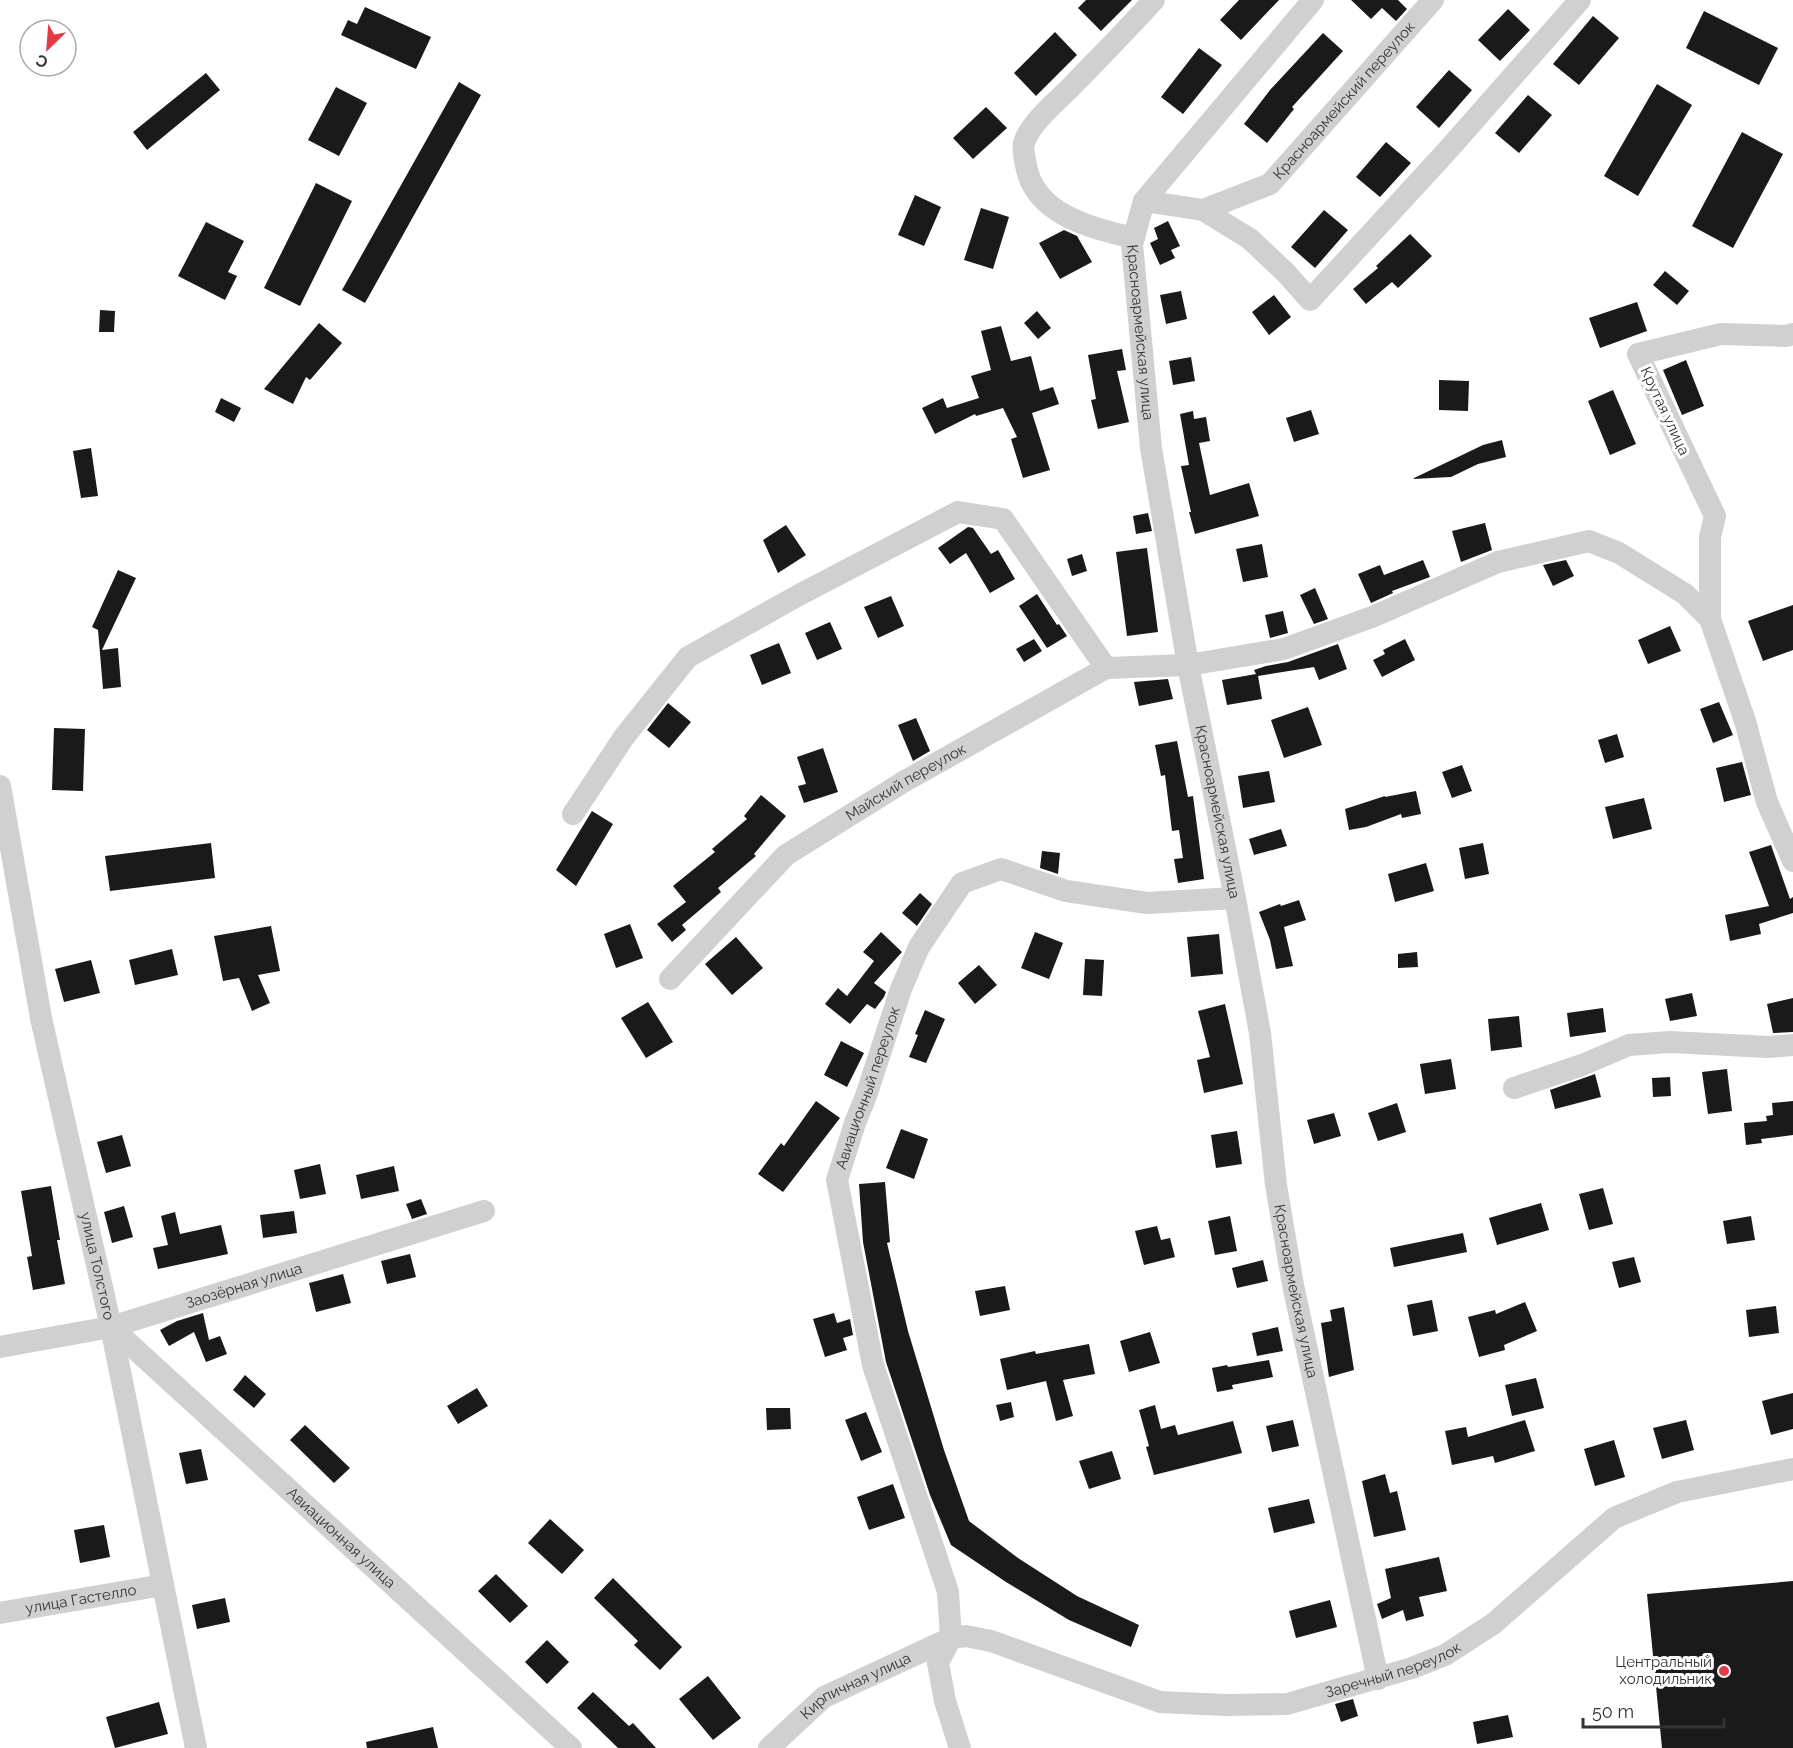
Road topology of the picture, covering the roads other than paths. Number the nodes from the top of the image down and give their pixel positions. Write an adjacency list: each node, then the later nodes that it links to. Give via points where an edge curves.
1 (1154, 0): 7 (street, via 1037,120 1023,144 1028,176 1041,198 1062,214 1090,227)
2 (1313, 0): 5 (street, Красноармейская улица)
3 (1433, 0): 6 (street, Красноармейский переулок, via 1270,184)
4 (1580, 0): 6 (street, via 1310,300 1250,239)
5 (1144, 201): 6 (street, Красноармейский переулок); 7 (street, Красноармейская улица)
6 (1203, 210)
7 (1134, 238): 11 (street, Красноармейская улица, via 1150,448)
8 (1793, 334): 10 (street, Крутая улица, via 1721,334 1638,354 1715,516 1710,537)
9 (1589, 542): 10 (street, Крутая улица, via 1619,553 1685,594); 11 (street, Майский переулок, via 1498,562 1372,617 1284,649)
10 (1710, 619): 15 (street, Крутая улица, via 1767,802)
11 (1188, 665): 12 (street, Майский переулок); 16 (street, Красноармейская улица)
12 (1106, 668): 14 (street, via 1003,519 958,512 688,657 624,737); 17 (street, Майский переулок, via 905,781 786,855)
13 (0, 786): 21 (street, улица Толстого, via 41,1018)
14 (573, 814)
15 (1793, 861)
16 (1235, 898): 26 (street, Авиационный переулок, via 1147,903 1066,891 1001,868 962,883 919,947 901,989 837,1180 873,1365 948,1592); 27 (street, Красноармейская улица, via 1260,1033 1276,1185 1293,1285)
17 (670, 979)
18 (1793, 1045): 19 (street, via 1670,1041 1629,1045)
19 (1514, 1088)
20 (484, 1211): 21 (street, Заозёрная улица)
21 (111, 1327): 22 (street, Заозёрная улица); 24 (street, улица Толстого); 29 (street, Авиационная улица)
22 (0, 1347)
23 (1793, 1468): 27 (street, Заречный переулок, via 1677,1492 1614,1518 1493,1624 1445,1655)
24 (163, 1585): 25 (street, улица Гастелло); 28 (street, улица Толстого)
25 (0, 1613)
26 (951, 1638): 27 (street, Заречный переулок, via 966,1636 991,1641 1160,1701 1287,1704); 30 (street, Кирпичная улица, via 824,1697); 31 (street, Авиационный переулок, via 938,1663)
27 (1378, 1679)
28 (196, 1748)
29 (571, 1748)
30 (769, 1748)
31 (960, 1748)

